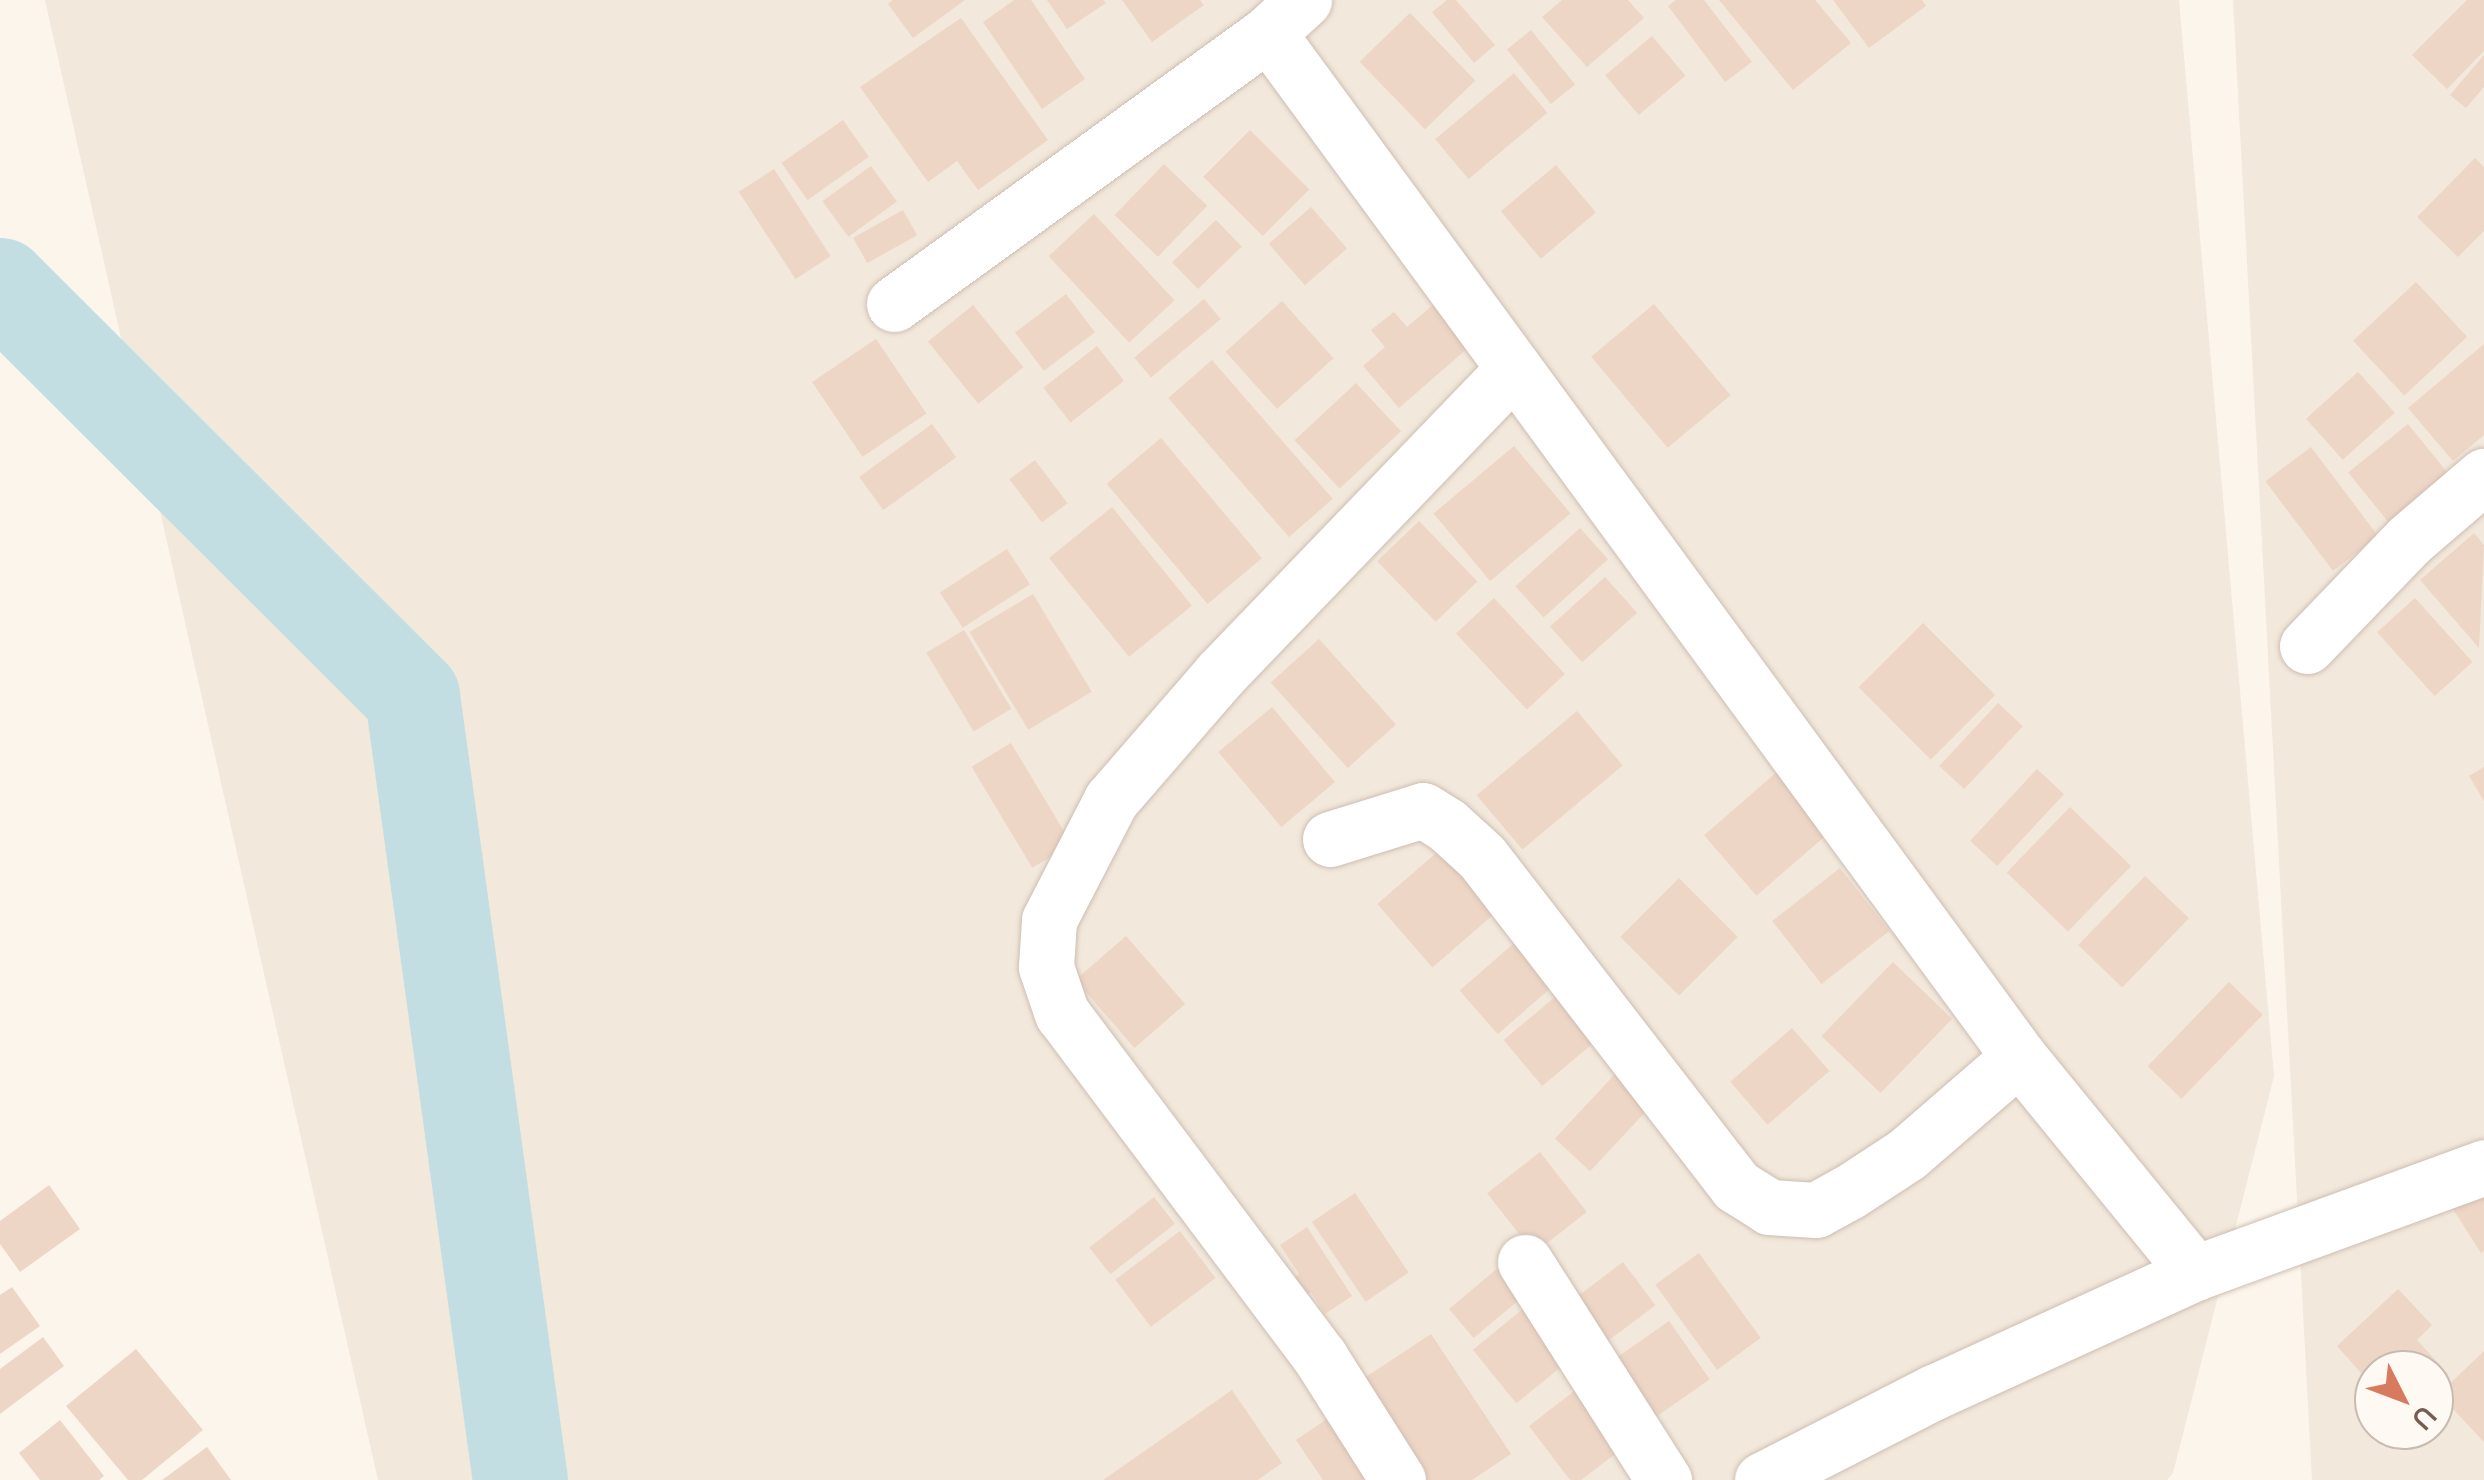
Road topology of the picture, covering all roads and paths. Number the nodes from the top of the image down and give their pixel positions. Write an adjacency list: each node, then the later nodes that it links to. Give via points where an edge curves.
1 (1286, 16): 2 (street); 3 (street)
2 (894, 304)
3 (1514, 370): 7 (street); 11 (street, via 1220,674 1111,800 1049,920 1046,967 1062,1014 1320,1358)
4 (2484, 476): 5 (street, via 2409,540)
5 (2307, 646)
6 (1330, 838): 7 (street, via 1424,810 1447,825 1482,857 1736,1186 1768,1207 1816,1210 1849,1192 1908,1154)
7 (2019, 1057): 10 (street)
8 (2484, 1166): 10 (street)
9 (1525, 1262): 12 (street)
10 (2196, 1273): 13 (street, via 1934,1392)
11 (1398, 1480)
12 (1664, 1480)
13 (1762, 1480)

